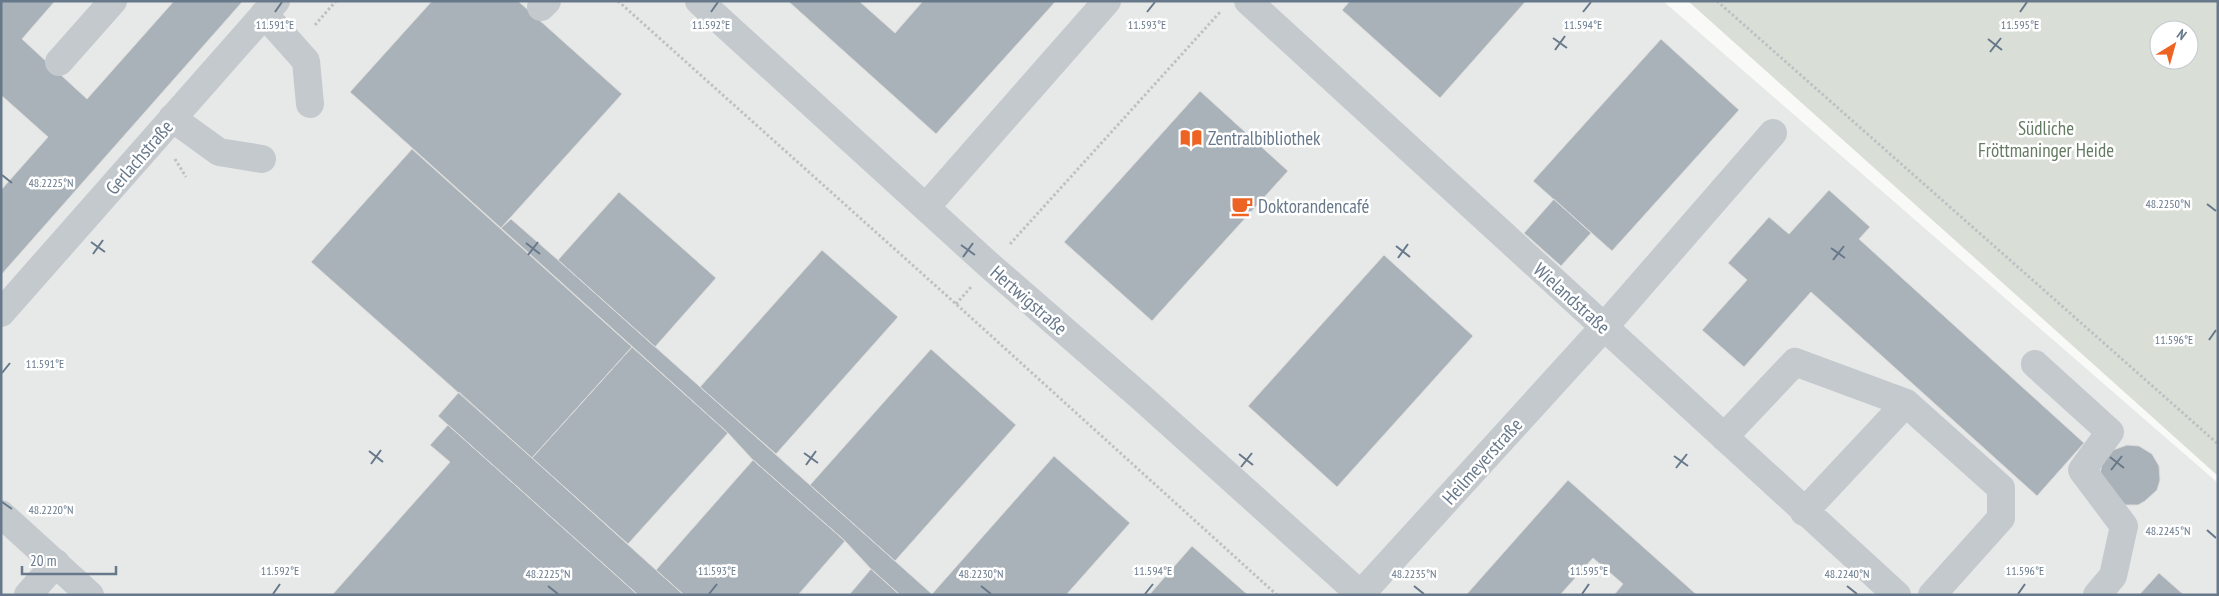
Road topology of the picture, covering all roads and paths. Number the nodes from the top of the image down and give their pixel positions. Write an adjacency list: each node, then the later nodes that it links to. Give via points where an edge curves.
1 (113, 1): 8 (street)
2 (618, 1): 15 (path)
3 (699, 1): 13 (street, Hertwigstraße)
4 (1107, 1): 13 (street)
5 (1717, 1): 21 (path)
6 (1236, 5): 14 (path); 17 (street, Wielandstraße)
7 (270, 8): 9 (street, via 306,61); 10 (street, Gerlachstraße)
8 (59, 62)
9 (310, 104)
10 (172, 118): 12 (street, via 219,152); 16 (street, Gerlachstraße)
11 (1773, 133): 17 (street, Heilmeyerstraße)
12 (262, 159)
13 (926, 207): 14 (street, Hertwigstraße)
14 (990, 266): 15 (path); 25 (street, Hertwigstraße)
15 (956, 304): 28 (path)
16 (1, 313)
17 (1604, 327): 20 (street, Wielandstraße); 25 (street, Heilmeyerstraße)
18 (2035, 364): 31 (street, via 2110,432 2082,470 2124,526 2113,576)
19 (1906, 403): 20 (street, via 1795,362); 22 (street); 30 (street, via 2001,488 2001,518)
20 (1724, 437): 22 (street, Wielandstraße)
21 (2218, 444)
22 (1804, 512): 29 (street, Wielandstraße)
23 (1, 514): 24 (street)
24 (56, 563): 26 (street); 27 (street)
25 (1361, 594)
26 (28, 595)
27 (90, 595)
28 (1276, 595)
29 (1897, 595)
30 (1932, 595)
31 (2097, 595)

